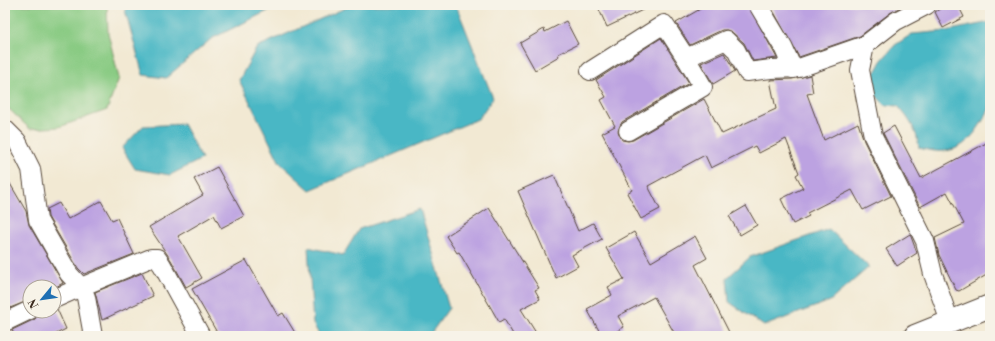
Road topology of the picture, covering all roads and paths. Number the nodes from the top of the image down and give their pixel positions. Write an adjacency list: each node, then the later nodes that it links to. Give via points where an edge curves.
1 (758, 5): 5 (street, via 784,47)
2 (927, 5): 3 (street, via 896,21)
3 (865, 45): 5 (street, via 837,53 812,65); 14 (street, via 860,70 873,136 925,241 933,274)
4 (686, 58): 5 (street, via 726,40 736,50 747,72); 6 (street, via 664,24); 8 (street, via 703,87)
5 (793, 68)
6 (590, 71)
7 (5, 129): 9 (street, via 17,140 31,169 38,220 69,274)
8 (628, 131)
9 (81, 287): 10 (street); 15 (street, via 86,297); 16 (street, via 151,258 157,258)
10 (62, 295)
11 (990, 306): 14 (main road)
12 (22, 314): 13 (street)
13 (5, 322)
14 (950, 322): 17 (main road)
15 (93, 336)
16 (201, 336)
17 (915, 336)

